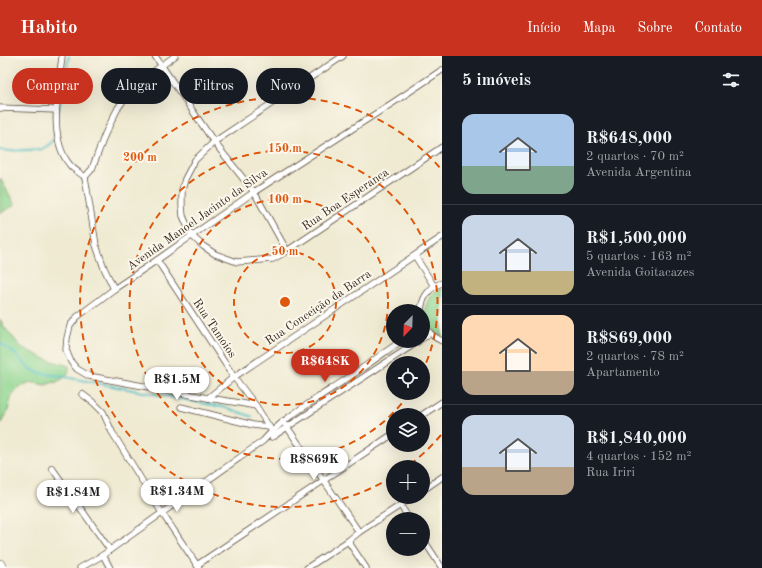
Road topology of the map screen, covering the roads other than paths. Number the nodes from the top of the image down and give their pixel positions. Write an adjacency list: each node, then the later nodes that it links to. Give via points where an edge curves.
1 (62, 56): 8 (street)
2 (155, 56): 5 (street)
3 (175, 56): 5 (street)
4 (343, 56): 9 (street)
5 (161, 66): 9 (street); 11 (street, via 128,94 118,108 92,169)
6 (442, 70): 12 (street, Avenida Manoel Jacinto da Silva)
7 (0, 108): 8 (street)
8 (56, 110): 11 (street, via 61,151 70,165)
9 (214, 142): 12 (street); 13 (street, via 195,160 182,190 186,226)
10 (442, 147): 15 (street, Rua Boa Esperança)
11 (85, 177): 20 (street, via 96,245)
12 (254, 192): 13 (street, Avenida Manoel Jacinto da Silva); 15 (street)
13 (192, 236): 15 (street, Rua Boa Esperança, via 215,254 237,262 273,259); 17 (street, Avenida Manoel Jacinto da Silva)
14 (442, 237): 16 (street, Rua Conceição da Barra)
15 (287, 251)
16 (415, 256): 19 (street); 26 (street, Rua Conceição da Barra)
17 (157, 260): 20 (street, Avenida Manoel Jacinto da Silva); 26 (street, Rua Tamoios)
18 (442, 283): 19 (street)
19 (434, 286): 21 (street, via 426,294)
20 (114, 289): 28 (street, Avenida Manoel Jacinto da Silva, via 77,317 70,326 66,350 77,369 89,376)
21 (422, 304)
22 (430, 334): 23 (street)
23 (442, 341)
24 (391, 348): 33 (street)
25 (407, 348): 34 (street)
26 (234, 377): 28 (street, Rua Conceição da Barra); 30 (street, Rua Tamoios)
27 (82, 394): 44 (street, via 103,412 112,432)
28 (208, 398): 30 (street)
29 (442, 402): 32 (street)
30 (256, 406): 35 (street, Rua Tamoios)
31 (181, 407): 35 (street)
32 (430, 410)
33 (283, 421): 34 (street); 35 (street)
34 (288, 427): 35 (street); 39 (street)
35 (272, 431): 44 (street, via 263,441)
36 (386, 439): 39 (street)
37 (52, 468): 47 (street)
38 (442, 477): 40 (street)
39 (324, 481): 45 (street); 51 (street)
40 (430, 485)
41 (404, 504): 42 (street)
42 (401, 506): 43 (street); 45 (street)
43 (405, 512)
44 (162, 513): 47 (street); 51 (street)
45 (359, 532): 46 (street)
46 (348, 541): 55 (street); 56 (street)
47 (110, 550): 49 (street)
48 (430, 550): 57 (street)
49 (103, 556): 53 (street); 54 (street)
50 (0, 564): 52 (main road)
51 (198, 567)
52 (2, 568)
53 (80, 568)
54 (110, 568)
55 (307, 568)
56 (366, 568)
57 (442, 568)

